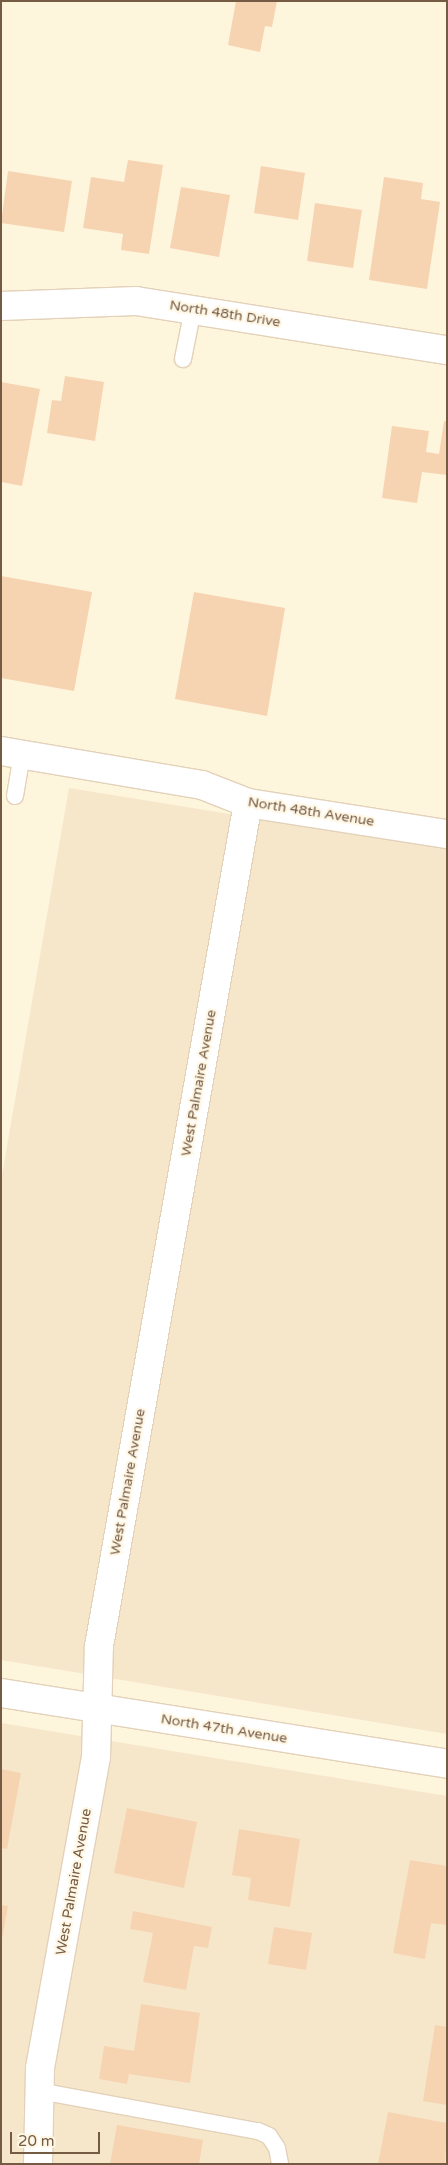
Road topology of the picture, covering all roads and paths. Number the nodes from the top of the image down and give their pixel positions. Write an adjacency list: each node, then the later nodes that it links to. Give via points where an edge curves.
1 (1, 306): 2 (street, North 48th Drive, via 136,301)
2 (194, 309): 3 (street, North 48th Drive); 4 (lane)
3 (447, 350)
4 (183, 359)
5 (12, 753): 6 (lane); 7 (street, North 48th Avenue, via 202,785)
6 (15, 796)
7 (248, 803): 8 (street, North 48th Avenue); 10 (street, West Palmaire Avenue, via 98,1646)
8 (447, 834)
9 (1, 1693): 10 (street, North 47th Avenue)
10 (96, 1709): 11 (street, North 47th Avenue); 12 (street, West Palmaire Avenue, via 96,1758 40,2068)
11 (447, 1764)
12 (39, 2091): 13 (street, West Palmaire Avenue); 14 (lane, via 258,2131 269,2136 277,2148)
13 (38, 2164)
14 (280, 2164)

